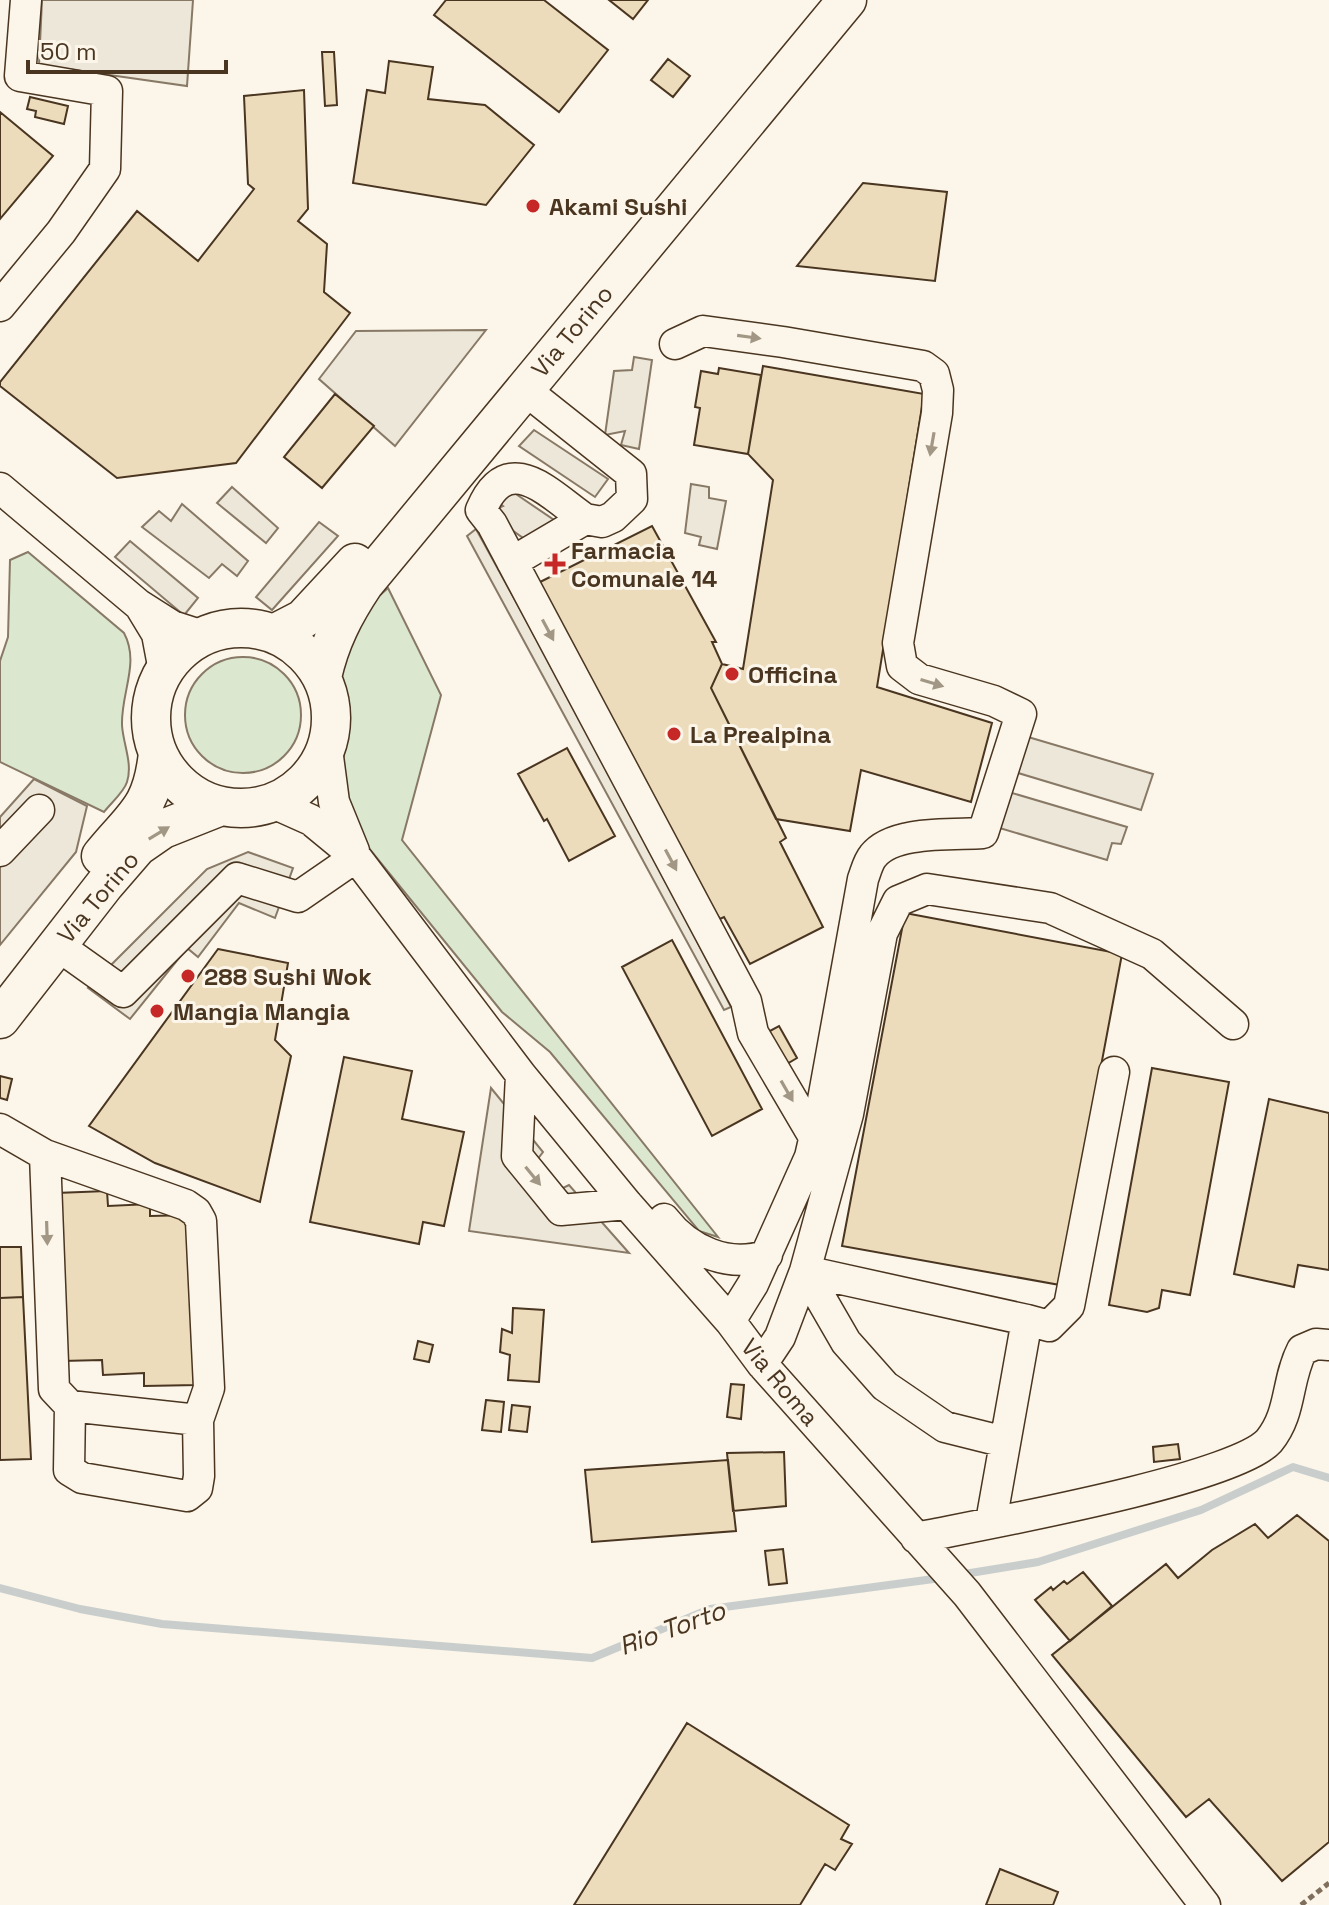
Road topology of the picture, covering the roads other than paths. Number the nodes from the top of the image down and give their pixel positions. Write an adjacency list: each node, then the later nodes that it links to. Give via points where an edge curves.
1 (26, 0): 4 (street, via 20,76 107,91 105,169)
2 (821, 0): 11 (main road, Via Torino, via 336,586 303,619)
3 (847, 0): 6 (main road, Via Torino)
4 (0, 306)
5 (675, 344): 30 (street, one-way to 30, via 703,331 923,366 934,374 937,413 898,643 902,666 919,679 1021,714 983,833 914,837 884,845 871,857)
6 (524, 389): 8 (street, via 631,474 632,499 602,522); 14 (main road, Via Torino, via 364,584 328,649)
7 (0, 488): 10 (street)
8 (585, 519): 9 (street); 9 (street, via 526,478 513,477 488,493 481,510)
9 (512, 562): 30 (street, one-way to 30, via 746,1001 753,1033)
10 (139, 605): 12 (street, via 172,626); 13 (street, via 157,634)
11 (274, 634): 12 (main road, via 250,628); 14 (main road, via 310,659)
12 (203, 636): 13 (main road)
13 (164, 671): 16 (main road, via 153,697 151,725)
14 (322, 677): 15 (main road, via 332,725)
15 (327, 749): 17 (main road, via 296,790); 21 (street, via 334,802)
16 (158, 753): 18 (main road, via 173,777 195,796); 23 (main road, via 146,805)
17 (273, 803): 18 (main road); 21 (street, via 311,820)
18 (221, 806): 22 (main road, Via Torino, one-way to 18, via 137,847 163,829)
19 (39, 810): 20 (street)
20 (0, 851)
21 (356, 857): 22 (street, via 298,897 237,878 123,992); 26 (street, Via Roma)
22 (57, 945): 24 (main road, Via Torino)
23 (0, 980)
24 (0, 1019)
25 (1233, 1024): 34 (street, via 1152,954 1050,908 927,889 898,901 882,933 848,1114)
26 (499, 1047): 28 (street, Via Roma); 33 (street, via 555,1084 676,1234 722,1258 752,1261)
27 (1114, 1072): 35 (street, via 1069,1306 1049,1326)
28 (521, 1075): 32 (street, Via Roma); 32 (street, one-way to 32, via 517,1156 552,1200 561,1210)
29 (0, 1129): 31 (street)
30 (814, 1137): 33 (street)
31 (45, 1155): 39 (street, one-way to 39, via 54,1389); 40 (street, via 196,1212 201,1221 209,1388)
32 (627, 1204): 36 (street, Via Roma)
33 (767, 1255): 36 (street)
34 (805, 1271): 35 (street); 38 (street, via 780,1337); 41 (street, via 846,1342 885,1386 945,1427)
35 (1027, 1320): 41 (street)
36 (730, 1321): 38 (street, Via Roma)
37 (1329, 1345): 42 (street, via 1302,1350 1285,1415 1267,1443 1246,1455 1214,1470)
38 (762, 1364): 43 (street, Via Roma)
39 (70, 1406): 40 (street); 40 (street, via 69,1470 82,1478 187,1496 197,1488 199,1476)
40 (198, 1420)
41 (1005, 1442): 42 (street)
42 (991, 1522): 43 (street)
43 (916, 1538): 44 (street, Via Roma, via 967,1594)
44 (1205, 1905)

